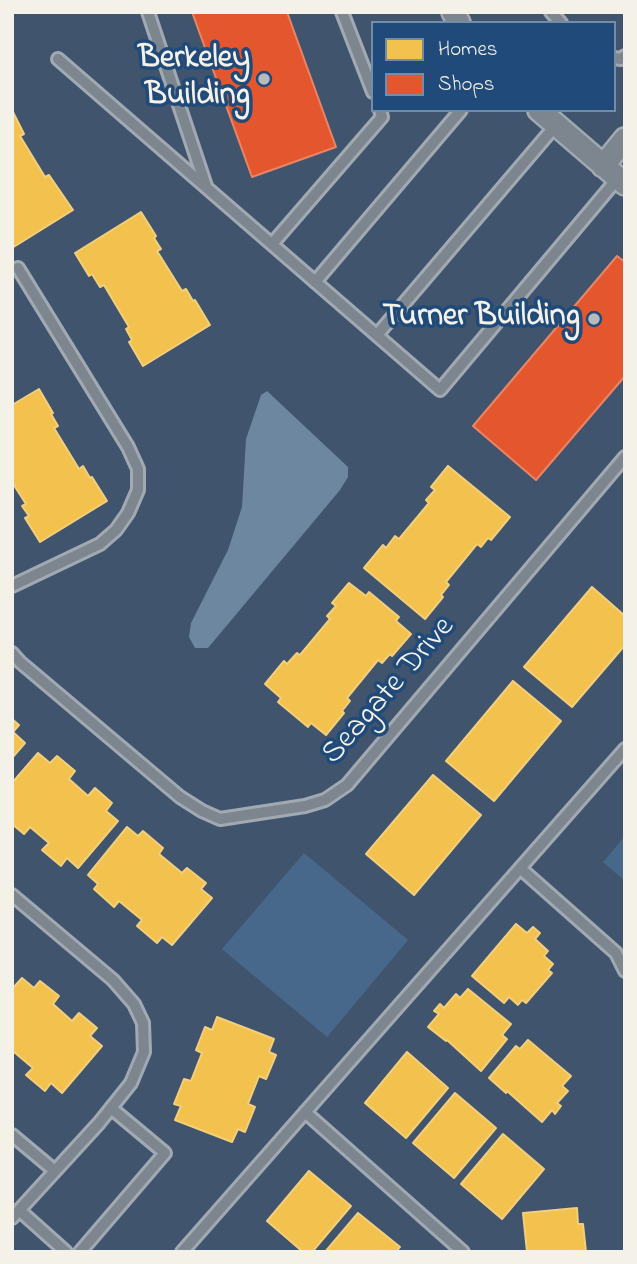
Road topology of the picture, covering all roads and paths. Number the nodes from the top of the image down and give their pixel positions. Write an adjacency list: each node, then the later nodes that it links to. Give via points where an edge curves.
1 (148, 12): 11 (lane)
2 (342, 12): 4 (lane)
3 (58, 59): 11 (lane)
4 (371, 87)
5 (381, 112): 12 (lane, via 382,117)
6 (459, 112): 14 (lane)
7 (541, 112): 8 (street)
8 (556, 125): 10 (street); 15 (lane)
9 (625, 139): 10 (street)
10 (615, 176): 15 (lane, via 440,390)
11 (207, 188): 12 (lane)
12 (272, 244): 14 (lane)
13 (18, 268): 17 (lane, via 128,447 138,469 138,490 128,513 100,544)
14 (315, 282): 15 (lane)
15 (377, 335)
16 (625, 457): 18 (lane, Seagate Drive, via 347,785 325,800 220,819 202,811)
17 (12, 586)
18 (12, 653)
19 (625, 749): 20 (lane)
20 (520, 868): 22 (lane, via 616,953); 24 (lane)
21 (12, 895): 23 (lane, via 113,981 134,1004 143,1023 144,1052 131,1083)
22 (625, 971)
23 (111, 1108): 26 (lane); 29 (lane, via 165,1153)
24 (305, 1112): 30 (lane); 31 (lane)
25 (12, 1135): 26 (lane)
26 (55, 1171): 27 (lane)
27 (16, 1214): 28 (lane)
28 (66, 1252)
29 (80, 1252)
30 (182, 1252)
31 (463, 1252)

